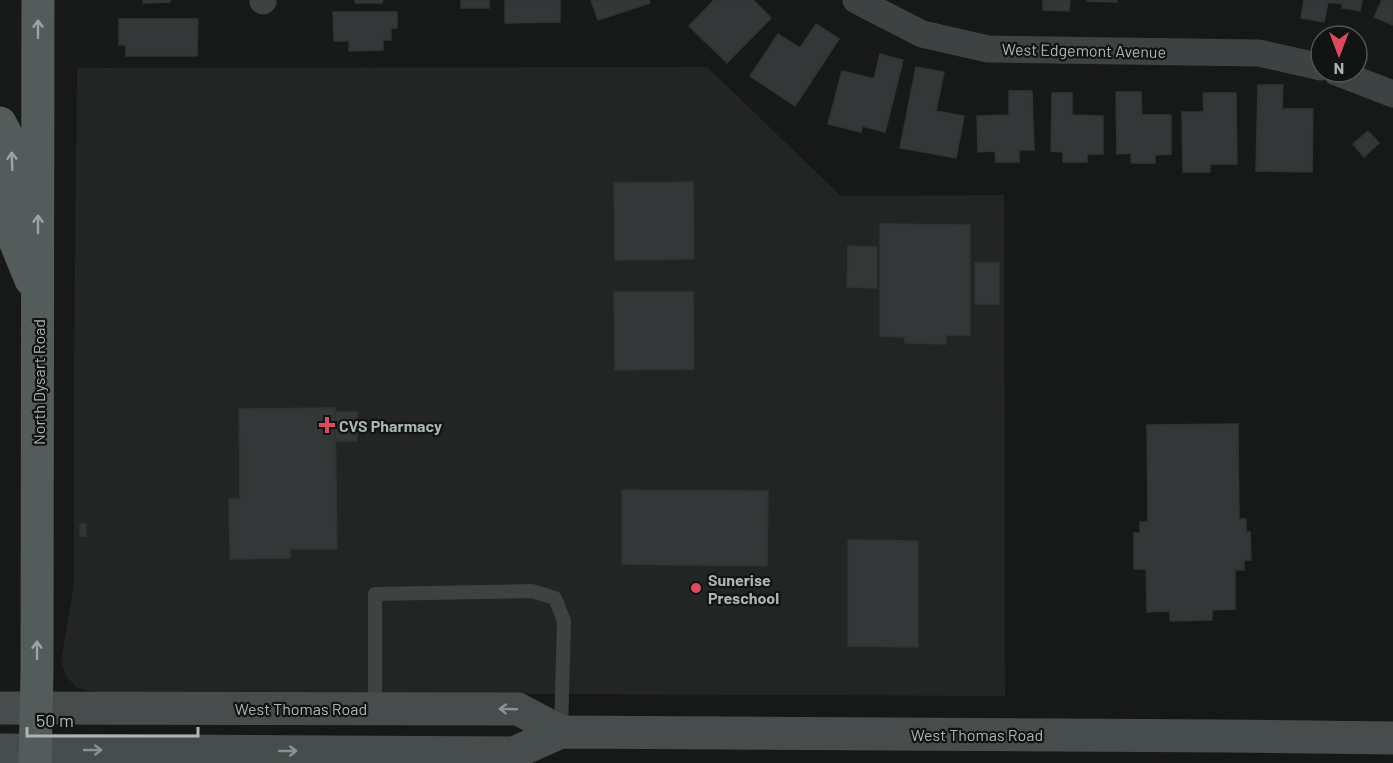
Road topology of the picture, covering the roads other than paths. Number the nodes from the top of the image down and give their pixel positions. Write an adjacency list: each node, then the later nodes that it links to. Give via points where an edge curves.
1 (38, 0): 7 (main road, North Dysart Road, one-way to 1)
2 (856, 0): 3 (street, West Edgemont Avenue, via 922,34 988,49 1259,52)
3 (1309, 64)
4 (1367, 84): 5 (street)
5 (1393, 94)
6 (0, 123): 7 (main road, one-way to 6, via 14,236 13,153)
7 (38, 298): 9 (main road, North Dysart Road, one-way to 7)
8 (0, 708): 9 (main road, West Thomas Road)
9 (37, 708): 10 (main road, West Thomas Road); 14 (main road, North Dysart Road)
10 (375, 708): 11 (main road, West Thomas Road, one-way to 10, via 518,709); 11 (lane, via 375,594 532,591 555,598 564,621)
11 (561, 732): 12 (main road, West Thomas Road); 14 (main road, West Thomas Road, one-way to 11, via 514,753)
12 (1393, 738)
13 (0, 750): 14 (main road, West Thomas Road)
14 (35, 756)

